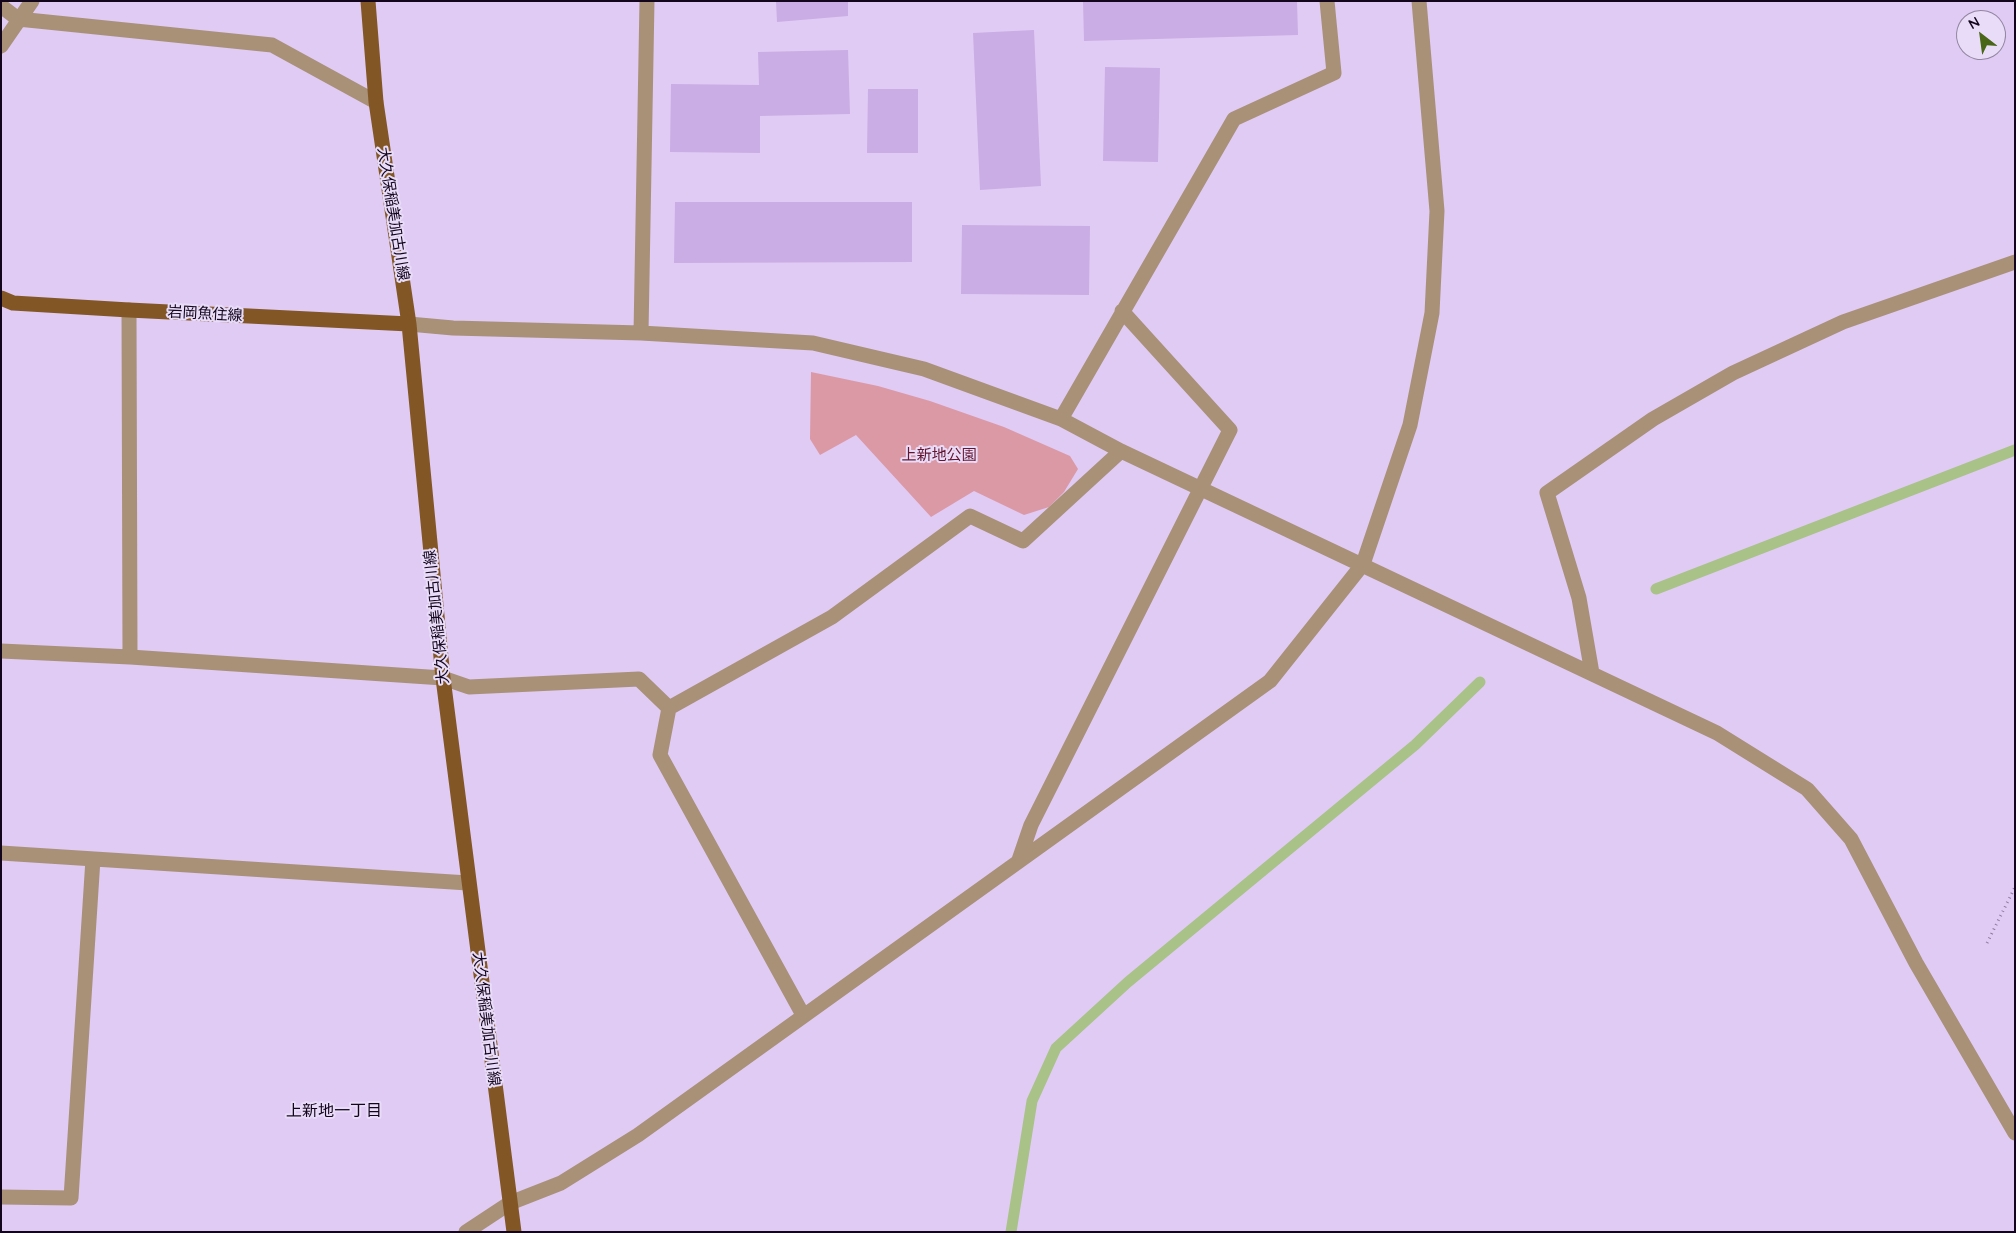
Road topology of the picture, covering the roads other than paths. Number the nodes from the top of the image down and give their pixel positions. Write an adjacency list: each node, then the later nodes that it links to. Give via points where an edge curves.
1 (32, 1): 7 (street)
2 (368, 1): 9 (main road, 大久保稲美加古川線)
3 (647, 1): 15 (street)
4 (1327, 1): 13 (street, via 1334,73 1234,119)
5 (1419, 1): 19 (street, via 1437,211 1432,313 1410,425)
6 (1, 6): 7 (street)
7 (18, 19): 8 (street); 9 (street, via 272,45)
8 (1, 46)
9 (376, 102): 14 (main road, 大久保稲美加古川線)
10 (2015, 262): 22 (street, via 1843,322 1733,373 1654,419 1547,492 1579,598)
11 (1, 298): 12 (main road, 岩岡魚住線, via 13,303)
12 (129, 310): 14 (main road, 岩岡魚住線); 21 (street)
13 (1122, 311): 16 (street); 18 (street, via 1230,430)
14 (409, 324): 15 (street); 23 (main road, 大久保稲美加古川線)
15 (641, 333): 16 (street, via 813,343 924,370)
16 (1061, 419): 17 (street)
17 (1121, 451): 18 (street); 24 (street, via 1023,541 970,516 832,617)
18 (1201, 489): 19 (street); 27 (street, via 1031,825)
19 (1363, 564): 22 (street); 27 (street, via 1270,681)
20 (1, 651): 21 (street)
21 (130, 657): 23 (street)
22 (1592, 674): 30 (street, via 1717,733 1807,789 1851,838 1916,963)
23 (443, 678): 24 (street, via 469,687 639,679); 28 (main road, 大久保稲美加古川線)
24 (669, 708): 29 (street, via 660,755)
25 (1, 853): 26 (street)
26 (92, 859): 28 (street); 31 (street, via 71,1198)
27 (1019, 860): 29 (street)
28 (468, 883): 32 (main road, 大久保稲美加古川線)
29 (803, 1015): 32 (street, via 638,1135 561,1183)
30 (2015, 1133)
31 (1, 1197)
32 (510, 1203): 33 (street); 34 (main road, 大久保稲美加古川線)
33 (466, 1232)
34 (514, 1232)

